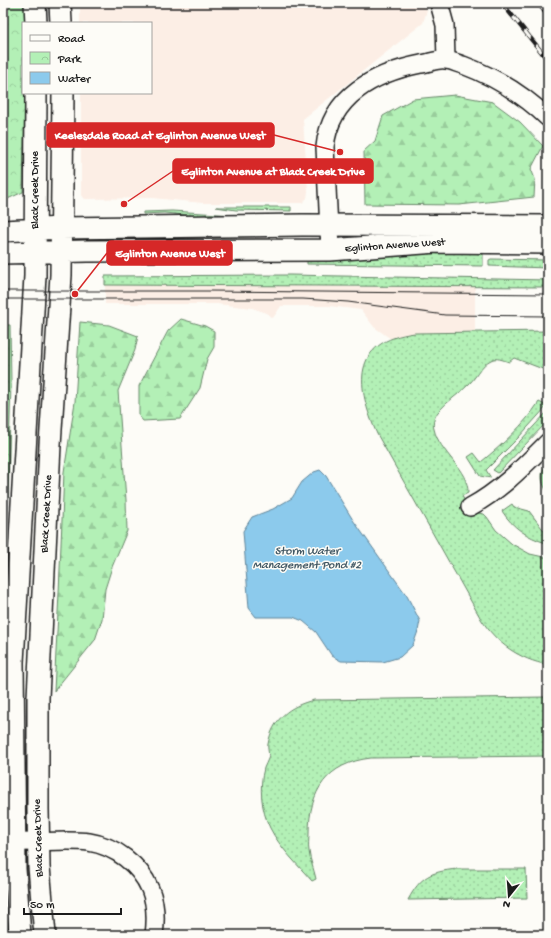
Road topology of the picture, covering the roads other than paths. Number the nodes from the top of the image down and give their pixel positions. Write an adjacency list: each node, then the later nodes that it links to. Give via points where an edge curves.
1 (35, 3): 4 (main road)
2 (60, 3): 5 (main road)
3 (439, 3): 6 (street, via 446,24)
4 (36, 22)
5 (61, 22)
6 (446, 60): 9 (street, via 505,84 534,104); 10 (street, via 400,68 365,85 346,98 333,117 326,137)
7 (36, 94): 13 (main road, Black Creek Drive)
8 (63, 94): 12 (main road, Black Creek Drive)
9 (548, 118)
10 (329, 225): 11 (main road, Eglinton Avenue West); 12 (main road, Eglinton Avenue West); 16 (street)
11 (548, 226)
12 (61, 228): 13 (main road, Eglinton Avenue West); 17 (main road, Black Creek Drive)
13 (36, 230): 14 (main road, Eglinton Avenue West); 18 (main road, Black Creek Drive)
14 (3, 231)
15 (548, 243): 16 (main road, Eglinton Avenue West, via 437,242)
16 (330, 250): 17 (main road, Eglinton Avenue West)
17 (62, 251): 18 (main road, Eglinton Avenue West); 23 (main road, Black Creek Drive, via 40,667)
18 (36, 252): 19 (main road, Eglinton Avenue West); 22 (main road, Black Creek Drive, via 14,662)
19 (3, 253)
20 (548, 442): 21 (street, via 485,499)
21 (470, 507)
22 (15, 842): 23 (street); 24 (main road, Black Creek Drive)
23 (38, 843): 25 (main road, Black Creek Drive); 26 (street, via 89,842 105,846 128,860 150,890 155,908)
24 (20, 935)
25 (45, 935)
26 (154, 935)

